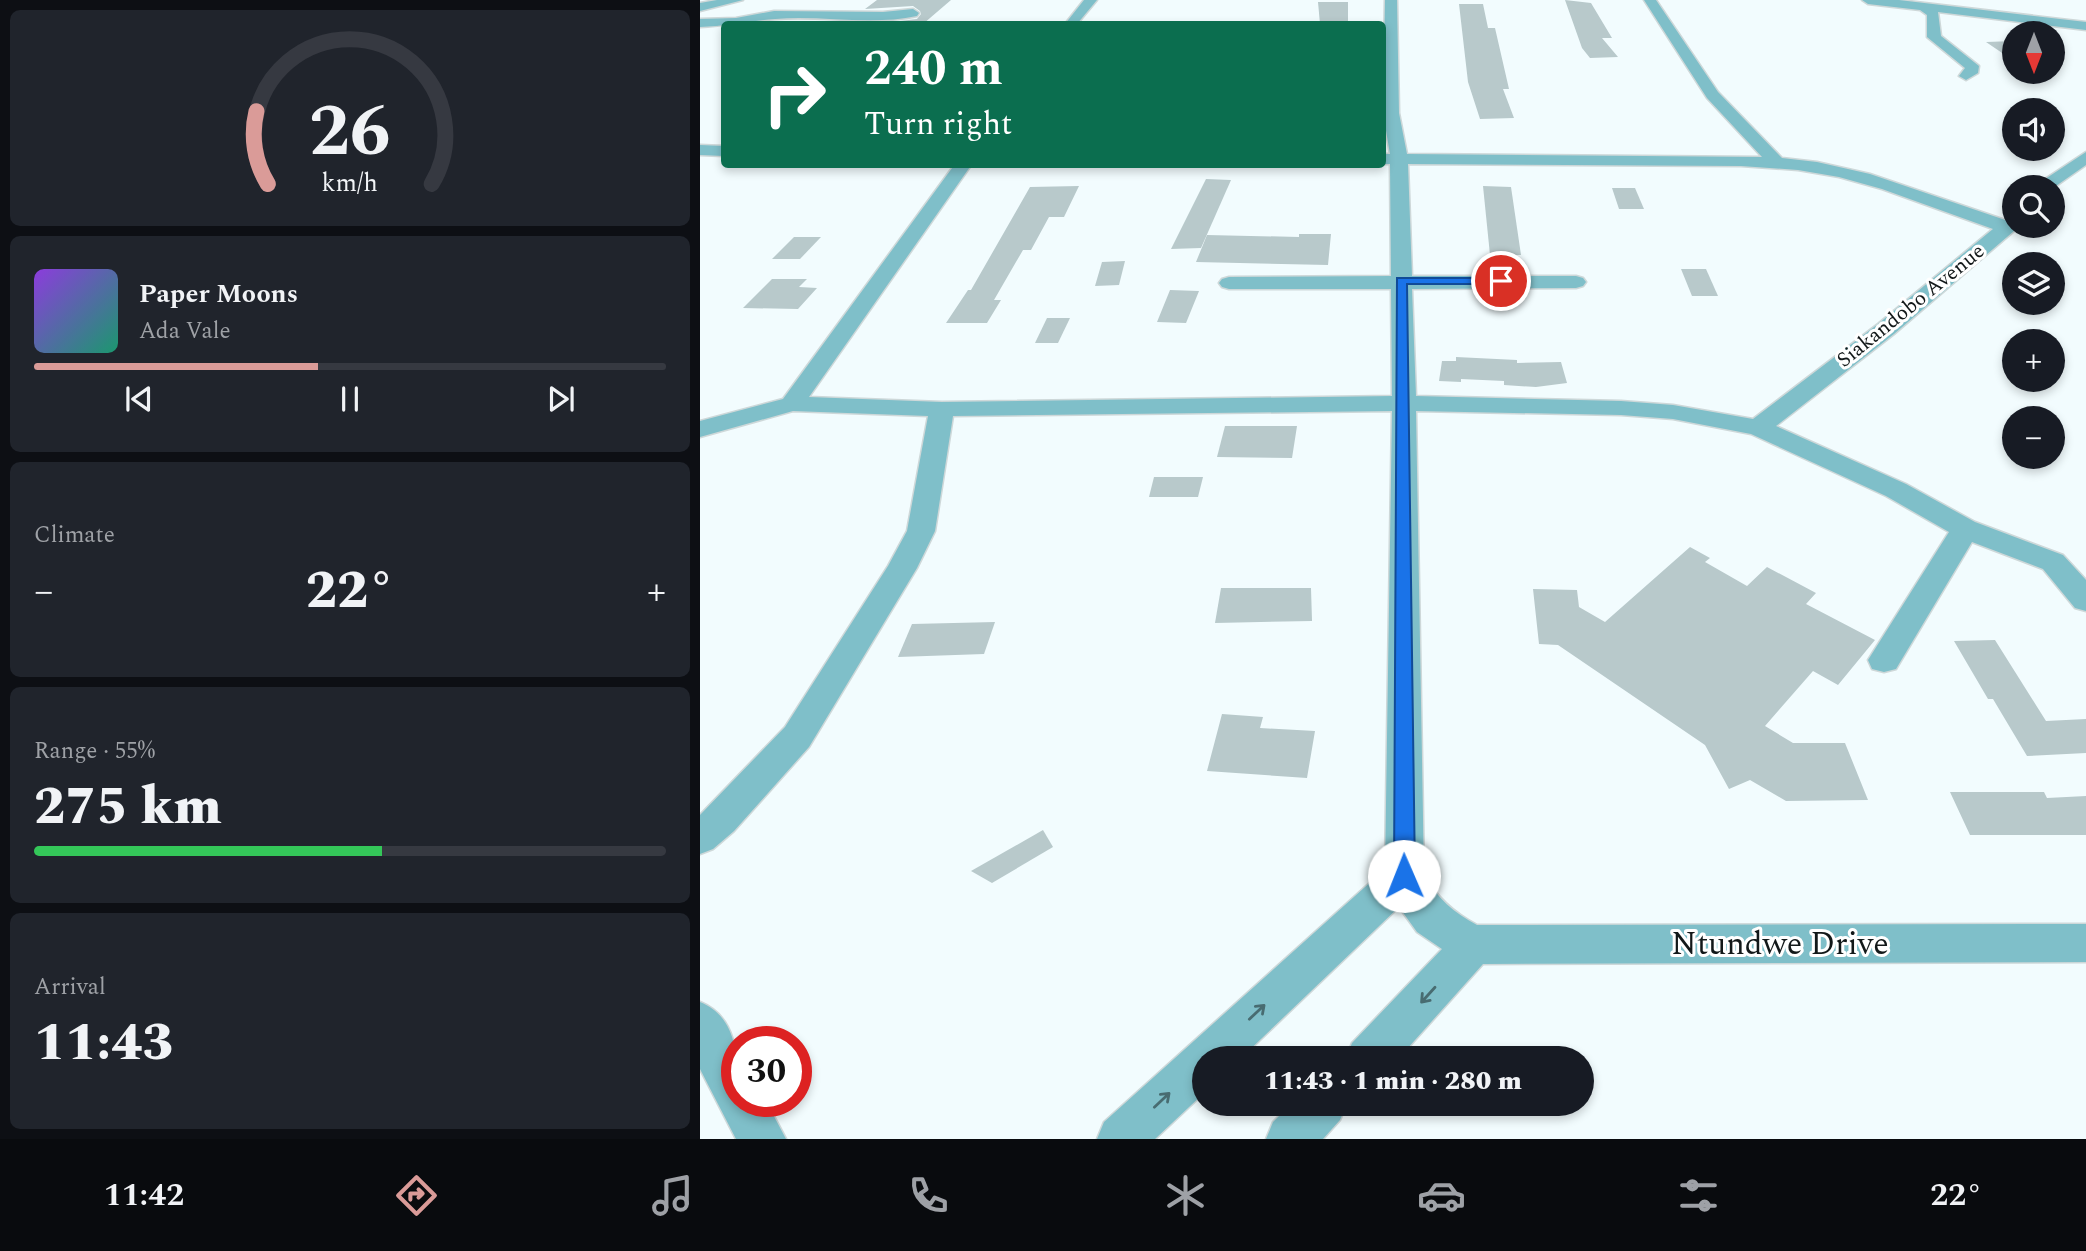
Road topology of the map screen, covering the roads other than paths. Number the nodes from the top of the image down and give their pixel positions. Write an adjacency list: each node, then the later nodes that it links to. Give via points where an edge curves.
1 (737, 0): 6 (street)
2 (1091, 0): 10 (street)
3 (1391, 0): 18 (street)
4 (1650, 0): 19 (street, via 1712,95)
5 (1868, 0): 7 (street)
6 (700, 7)
7 (1924, 7): 13 (street); 14 (street, via 1933,14 1934,37 1972,66)
8 (913, 13): 9 (street, via 774,15)
9 (741, 21)
10 (1074, 21)
11 (721, 22): 12 (street)
12 (700, 23)
13 (2086, 26)
14 (1966, 76)
15 (700, 150): 16 (street)
16 (721, 151)
17 (2086, 158): 21 (street)
18 (1391, 159): 19 (street, Siakandobo Avenue); 24 (street)
19 (1777, 163): 22 (street, Siakandobo Avenue, via 1837,172)
20 (961, 168): 28 (street)
21 (2060, 175)
22 (2002, 221)
23 (2002, 230): 30 (street, Siakandobo Avenue, via 1886,329)
24 (1401, 280): 25 (street); 26 (street); 27 (street)
25 (1576, 282)
26 (1229, 283)
27 (1404, 403): 29 (street); 30 (street, via 1621,408 1673,412); 38 (street)
28 (792, 404): 29 (street); 31 (street)
29 (942, 409): 37 (street, via 920,531 902,568 797,737)
30 (1758, 428): 32 (street, via 1896,490)
31 (700, 429)
32 (1965, 529): 33 (street); 36 (street)
33 (2053, 562): 34 (street); 35 (street)
34 (2086, 562)
35 (2086, 600)
36 (1884, 660)
37 (700, 837)
38 (1404, 876): 40 (street, via 1422,911 1445,931); 42 (street, one-way to 38)
39 (2086, 943): 40 (street, Ntundwe Drive)
40 (1474, 944): 43 (street, one-way to 43)
41 (700, 1024): 44 (street)
42 (1221, 1046)
43 (1380, 1046)
44 (721, 1063)
45 (1192, 1073): 49 (street, one-way to 45)
46 (1312, 1116): 50 (street)
47 (750, 1117): 48 (street)
48 (762, 1139)
49 (1121, 1139)
50 (1290, 1139)

